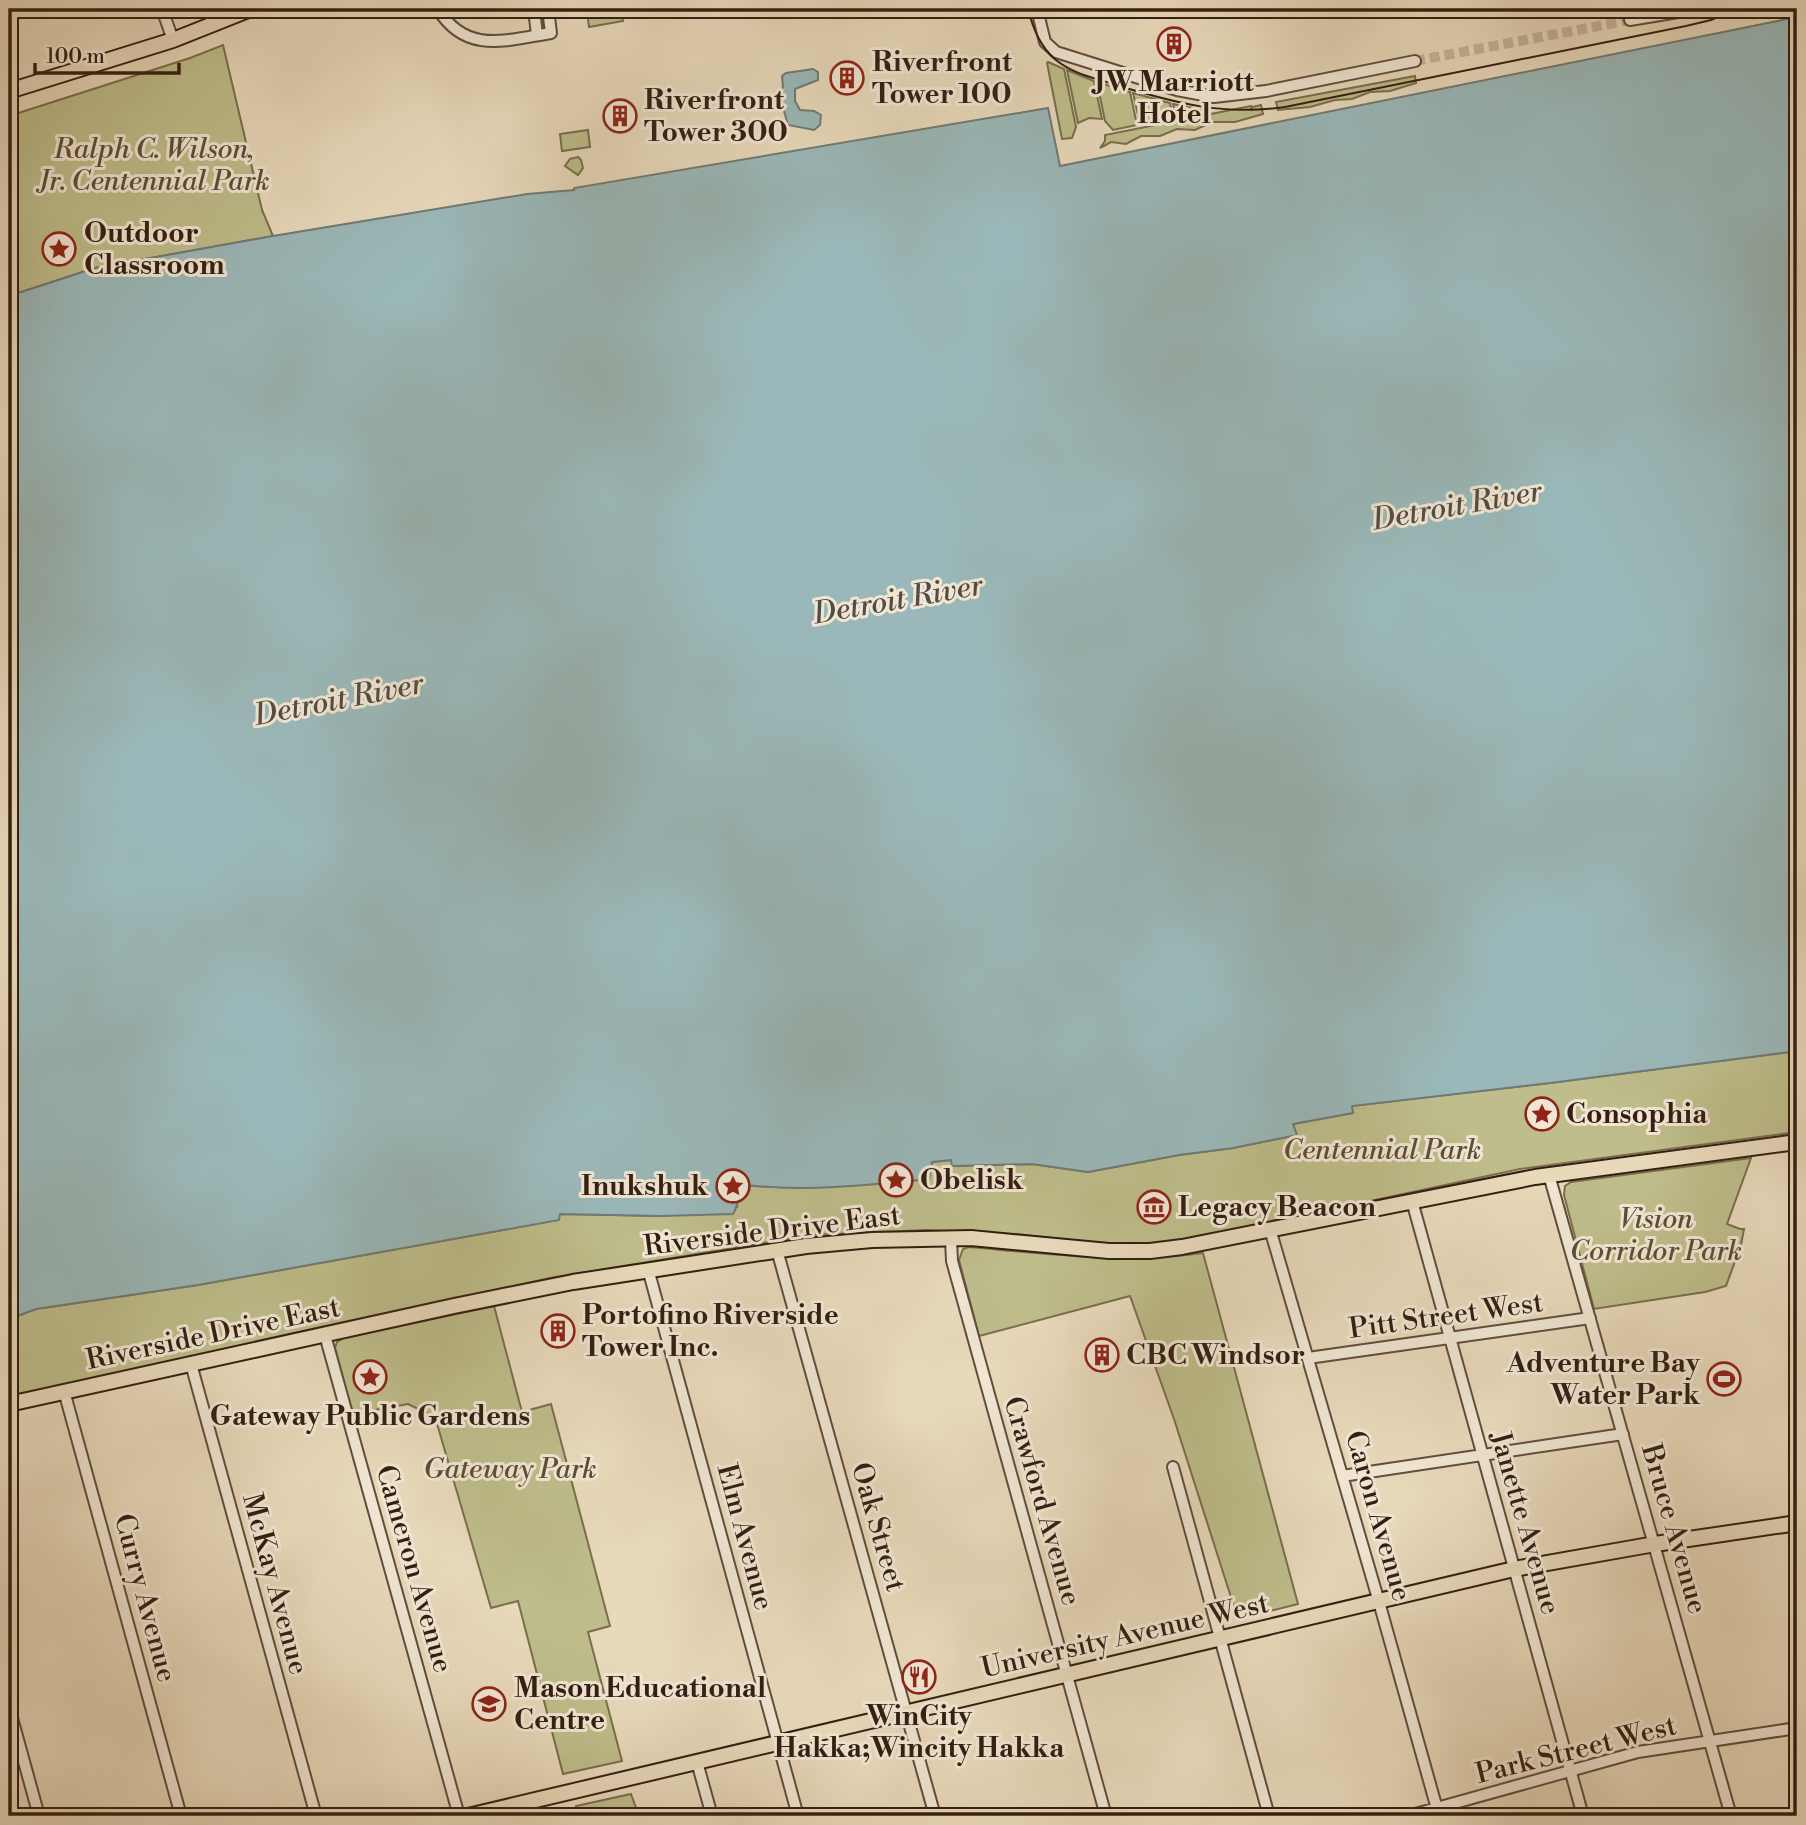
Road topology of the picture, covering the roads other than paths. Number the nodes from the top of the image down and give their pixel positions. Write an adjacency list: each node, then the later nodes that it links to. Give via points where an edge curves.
1 (162, 9): 10 (street)
2 (251, 9): 10 (main road)
3 (438, 9): 9 (street, via 463,35 482,41)
4 (534, 9): 9 (street)
5 (548, 9): 9 (street, via 551,33)
6 (1037, 9): 11 (street, via 1048,45 1061,54 1214,97)
7 (1696, 9): 8 (street)
8 (1630, 20)
9 (537, 35)
10 (173, 40): 12 (main road)
11 (1415, 61)
12 (9, 91)
13 (1797, 1142): 14 (main road, Riverside Drive East)
14 (1549, 1175): 15 (main road, Riverside Drive East); 20 (street, Bruce Avenue)
15 (1412, 1200): 16 (main road, Riverside Drive East); 22 (street, Janette Avenue)
16 (1270, 1229): 17 (main road, Riverside Drive East, via 1150,1251); 23 (street, Caron Avenue)
17 (951, 1239): 18 (main road, Riverside Drive East, via 852,1241); 36 (street, Crawford Avenue, via 952,1261)
18 (777, 1250): 19 (main road, Riverside Drive East); 38 (street, Oak Street)
19 (648, 1269): 21 (main road, Riverside Drive East); 41 (street, Elm Avenue)
20 (1590, 1318): 22 (street, Pitt Street West); 27 (street, Bruce Avenue)
21 (326, 1335): 24 (main road, Riverside Drive East); 48 (street, Cameron Avenue)
22 (1450, 1338): 23 (street, Pitt Street West); 28 (street, Janette Avenue)
23 (1308, 1358): 30 (street, Caron Avenue)
24 (191, 1364): 25 (main road, Riverside Drive East); 47 (street, McKay Avenue)
25 (64, 1391): 26 (main road, Riverside Drive East); 46 (street, Curry Avenue)
26 (9, 1404)
27 (1623, 1434): 28 (street); 32 (street, Bruce Avenue)
28 (1482, 1455): 30 (street); 33 (street, Janette Avenue)
29 (1173, 1467): 35 (street)
30 (1342, 1476): 34 (street, Caron Avenue)
31 (1797, 1523): 32 (main road, University Avenue West)
32 (1655, 1544): 33 (main road, University Avenue West); 40 (street, Bruce Avenue)
33 (1514, 1569): 34 (main road, University Avenue West); 43 (street, Janette Avenue)
34 (1379, 1602): 35 (main road, University Avenue West); 44 (street, Caron Avenue)
35 (1220, 1639): 36 (main road, University Avenue West); 54 (street)
36 (1067, 1675): 38 (main road, University Avenue West); 53 (street, Crawford Avenue)
37 (9, 1707): 45 (street)
38 (906, 1713): 41 (main road, University Avenue West); 52 (street, Oak Street)
39 (1797, 1728): 40 (street, Park Street West)
40 (1710, 1741): 43 (street, Park Street West, via 1638,1752); 57 (street, Bruce Avenue)
41 (778, 1743): 42 (main road, University Avenue West); 51 (street, Elm Avenue)
42 (697, 1762): 49 (main road, University Avenue West); 50 (street)
43 (1570, 1771): 44 (street, Park Street West); 56 (street, Janette Avenue)
44 (1438, 1812): 55 (street, Park Street West)
45 (39, 1816)
46 (181, 1816)
47 (316, 1816)
48 (459, 1816)
49 (468, 1816)
50 (712, 1816)
51 (798, 1816)
52 (935, 1816)
53 (1105, 1816)
54 (1269, 1816)
55 (1408, 1816)
56 (1583, 1816)
57 (1731, 1816)

